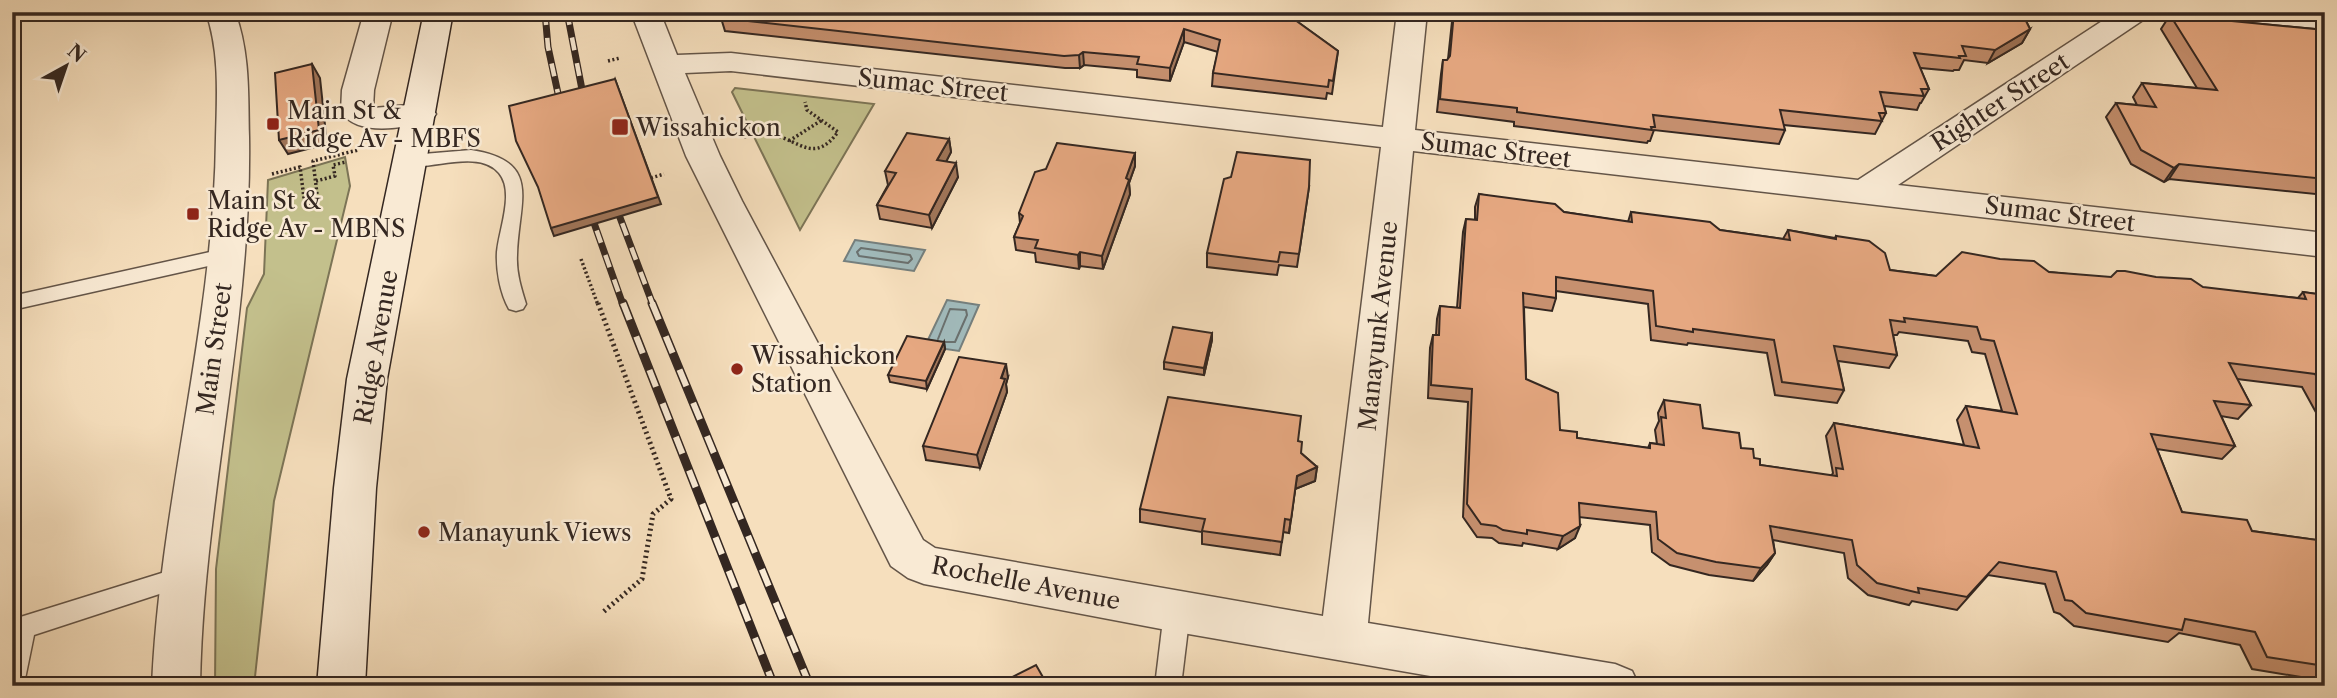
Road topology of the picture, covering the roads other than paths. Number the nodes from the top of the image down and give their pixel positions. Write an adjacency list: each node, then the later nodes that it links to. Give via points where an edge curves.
1 (220, 12): 15 (street, Main Street, via 232,51 233,184)
2 (379, 12): 10 (street, via 358,90 357,112 373,117)
3 (439, 12): 10 (street, Ridge Avenue)
4 (645, 12): 9 (street, Rochelle Avenue)
5 (1412, 12): 11 (street, Manayunk Avenue)
6 (2136, 12): 13 (street, Righter Street)
7 (2190, 12): 8 (street)
8 (2325, 25)
9 (667, 64): 11 (street, Sumac Street, via 731,62); 19 (street, Rochelle Avenue, via 725,201 907,553 924,565 967,575)
10 (420, 114): 12 (street, Ridge Avenue)
11 (1398, 138): 13 (street, Sumac Street); 20 (street, Manayunk Avenue)
12 (411, 161): 17 (lane, via 469,154 497,164 511,178 507,259); 23 (street, Ridge Avenue, via 367,379)
13 (1864, 192): 14 (street, Sumac Street)
14 (2325, 245)
15 (228, 255): 16 (lane); 18 (street, Main Street)
16 (12, 303)
17 (516, 304)
18 (181, 577): 21 (lane, via 23,627); 22 (street, Main Street)
19 (1177, 612): 20 (street, Rochelle Avenue); 24 (lane)
20 (1343, 640): 25 (street, Rochelle Avenue)
21 (12, 679)
22 (176, 686)
23 (341, 686)
24 (1168, 686)
25 (1615, 686)

